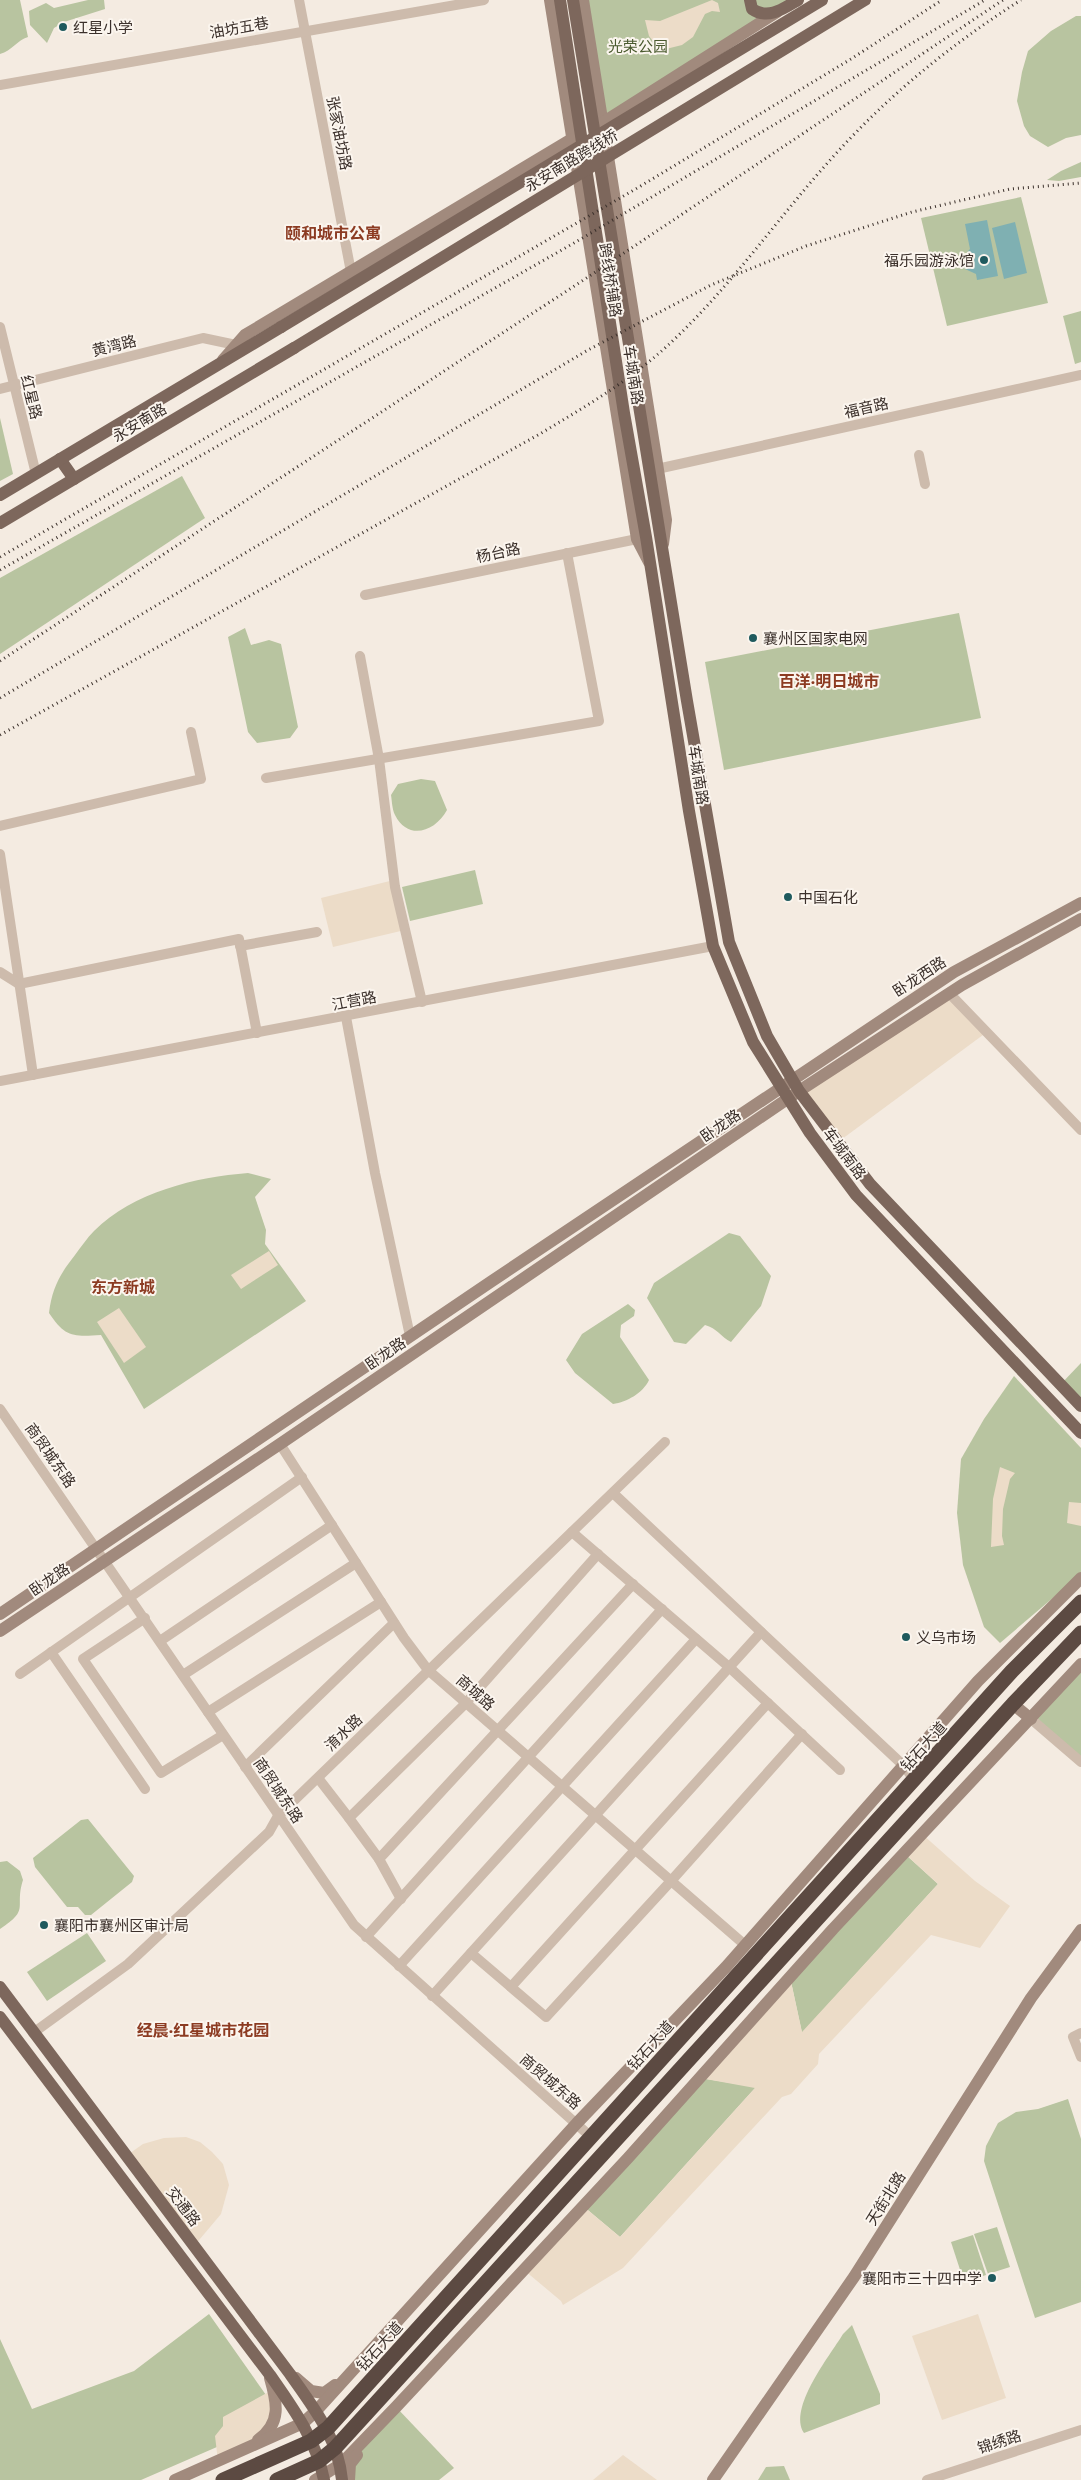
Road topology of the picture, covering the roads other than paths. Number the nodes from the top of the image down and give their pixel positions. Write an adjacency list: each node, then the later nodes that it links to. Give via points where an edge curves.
1 (299, 0): 12 (street, 张家油坊路)
2 (484, 0): 12 (street, 油坊五巷)
3 (550, 0): 15 (street, 跨线桥辅路)
4 (560, 0): 36 (main road, 车城南路)
5 (573, 0): 34 (main road, 车城南路)
6 (583, 0): 14 (street, 跨线桥辅路)
7 (750, 0): 11 (main road, via 752,9 759,14)
8 (798, 0): 11 (main road)
9 (822, 0): 18 (main road, 永安南路跨线桥, bridge)
10 (865, 0): 20 (main road, 永安南路跨线桥, bridge)
11 (777, 12): 14 (street)
12 (305, 31): 13 (street, 油坊五巷); 16 (street, 张家油坊路)
13 (0, 85)
14 (602, 122): 27 (street, 跨线桥辅路)
15 (572, 139): 16 (street); 33 (street, 跨线桥辅路)
16 (351, 272): 19 (street, via 245,335)
17 (0, 327): 23 (street, 红星路)
18 (281, 327): 21 (main road, 永安南路)
19 (236, 345): 21 (street); 23 (street, 黄湾路, via 203,338)
20 (294, 348): 29 (main road, 永安南路)
21 (219, 364): 26 (main road, 永安南路)
22 (1081, 375): 27 (street, 福音路)
23 (13, 386): 24 (street, 黄湾路); 28 (street, 红星路)
24 (0, 389)
25 (919, 455): 30 (street)
26 (60, 459): 28 (main road, 永安南路); 29 (main road)
27 (657, 469): 34 (street, 跨线桥辅路, via 666,520)
28 (36, 474): 31 (main road, 永安南路)
29 (74, 479): 32 (main road, 永安南路)
30 (925, 484)
31 (0, 495)
32 (0, 523)
33 (636, 539): 35 (street, 杨台路); 36 (street, 跨线桥辅路)
34 (663, 551): 57 (main road, 车城南路, via 729,942)
35 (567, 553): 37 (street, 杨台路); 40 (street, via 599,721)
36 (650, 563): 48 (main road, 车城南路)
37 (365, 595)
38 (360, 656): 40 (street)
39 (191, 732): 42 (street, via 201,779)
40 (379, 759): 41 (street); 52 (street, via 395,887)
41 (266, 778)
42 (0, 826)
43 (0, 854): 50 (street)
44 (1081, 903): 57 (street, 卧龙西路, via 954,972)
45 (1081, 920): 51 (street, 卧龙西路)
46 (317, 932): 47 (street)
47 (240, 946): 50 (street, via 239,939); 54 (street)
48 (714, 946): 52 (street, 江营路); 57 (main road, 车城南路, via 753,1042)
49 (0, 972): 50 (street)
50 (19, 984): 55 (street)
51 (949, 993): 58 (street, 卧龙西路); 60 (street)
52 (422, 1002): 53 (street, 江营路)
53 (346, 1017): 54 (street, 江营路); 61 (street)
54 (257, 1033): 55 (street, 江营路)
55 (33, 1075): 56 (street, 江营路)
56 (0, 1081)
57 (786, 1083): 58 (main road, 车城南路); 59 (main road, 车城南路); 61 (street, 卧龙路)
58 (799, 1091): 59 (street, 卧龙西路); 62 (main road, 车城南路, via 870,1184)
59 (787, 1099): 64 (main road, 车城南路, via 856,1195); 66 (street, 卧龙路)
60 (1081, 1130)
61 (410, 1336): 71 (street, 卧龙路)
62 (1081, 1406)
63 (0, 1408): 71 (street, 商贸城东路)
64 (1081, 1433)
65 (665, 1442): 68 (street, 淯水路)
66 (280, 1444): 67 (street, 商城路); 73 (street, 卧龙路)
67 (302, 1477): 69 (street, 商城路); 77 (street)
68 (613, 1493): 70 (street, 淯水路); 85 (street)
69 (332, 1525): 74 (street, 商城路); 88 (street)
70 (572, 1532): 72 (street); 93 (street, 淯水路)
71 (97, 1548): 73 (street, 商贸城东路); 81 (street, 卧龙路)
72 (598, 1554): 76 (street); 97 (street)
73 (105, 1560): 77 (street, 商贸城东路); 84 (street, 卧龙路)
74 (356, 1563): 78 (street, 商城路); 96 (street)
75 (1081, 1578): 94 (street)
76 (633, 1584): 80 (street); 102 (street)
77 (130, 1597): 82 (street, 商贸城东路); 89 (street)
78 (381, 1602): 83 (street, 商城路); 100 (street)
79 (1081, 1602): 92 (highway, 钻石大道)
80 (662, 1610): 87 (street); 105 (street)
81 (0, 1614)
82 (145, 1618): 88 (street, 商贸城东路); 104 (street, via 83,1659 161,1773)
83 (394, 1623): 93 (street, 商城路); 108 (street)
84 (0, 1631)
85 (761, 1632): 91 (street); 107 (street)
86 (1081, 1633): 99 (highway)
87 (696, 1639): 91 (street); 114 (street)
88 (160, 1641): 96 (street, 商贸城东路)
89 (51, 1652): 95 (street); 115 (street)
90 (1081, 1664): 101 (street)
91 (729, 1667): 98 (street); 116 (street)
92 (1017, 1667): 94 (street); 112 (highway, 钻石大道)
93 (428, 1670): 97 (street, 商城路); 111 (street, 淯水路)
94 (986, 1673): 107 (street)
95 (20, 1674)
96 (183, 1675): 100 (street, 商贸城东路)
97 (466, 1703): 102 (street, 商城路); 118 (street)
98 (768, 1703): 103 (street); 119 (street)
99 (1013, 1704): 101 (street); 109 (highway)
100 (208, 1712): 104 (street, 商贸城东路)
101 (1031, 1719): 106 (street); 113 (street)
102 (498, 1731): 105 (street, 商城路); 120 (street)
103 (802, 1734): 110 (street); 122 (street)
104 (223, 1735): 108 (street, 商贸城东路)
105 (529, 1757): 114 (street, 商城路); 124 (street)
106 (1081, 1762)
107 (904, 1766): 112 (street); 127 (street)
108 (245, 1768): 117 (street, 商贸城东路)
109 (954, 1768): 113 (street); 121 (highway)
110 (840, 1770)
111 (318, 1778): 117 (street, 淯水路); 118 (street)
112 (915, 1781): 127 (highway, 钻石大道)
113 (969, 1784): 123 (street)
114 (562, 1786): 116 (street, 商城路); 129 (street)
115 (145, 1789)
116 (595, 1815): 119 (street, 商城路); 128 (street)
117 (278, 1816): 126 (street, 商贸城东路, via 354,1925); 135 (street, 淯水路, via 269,1832 128,1964)
118 (349, 1818): 120 (street)
119 (635, 1850): 122 (street, 商城路); 131 (street)
120 (378, 1860): 124 (street)
121 (861, 1871): 123 (street); 139 (highway)
122 (671, 1881): 127 (street, 商城路); 131 (street, via 546,2017)
123 (875, 1884): 141 (street)
124 (401, 1899): 126 (street)
125 (1081, 1930): 162 (street, 天街北路, via 1031,1998 854,2277)
126 (366, 1937): 129 (street, 商贸城东路)
127 (751, 1950): 137 (street); 138 (highway, 钻石大道)
128 (472, 1952): 131 (street); 132 (street)
129 (399, 1966): 132 (street, 商贸城东路)
130 (0, 1987): 135 (main road, 交通路)
131 (511, 1987)
132 (432, 1996): 137 (street, 商贸城东路)
133 (0, 2017): 145 (main road)
134 (1081, 2033): 136 (street, via 1073,2037)
135 (33, 2034): 143 (main road, 交通路)
136 (1081, 2057)
137 (577, 2123): 138 (street, 商贸城东路); 140 (street)
138 (591, 2137): 142 (highway, 钻石大道)
139 (511, 2256): 141 (street); 153 (highway)
140 (445, 2269): 142 (street); 144 (street)
141 (524, 2270): 148 (street)
142 (460, 2282): 149 (highway, 钻石大道)
143 (290, 2374): 144 (street, via 311,2391 324,2393); 146 (main road, 交通路)
144 (350, 2374): 146 (street)
145 (270, 2375): 147 (main road); 152 (street, via 278,2404 273,2423 262,2437)
146 (316, 2411): 147 (street); 149 (main road, 交通路)
147 (303, 2423): 151 (main road); 152 (street)
148 (378, 2427): 155 (street); 161 (street, via 350,2464)
149 (328, 2428): 151 (highway, 钻石大道); 153 (main road, 交通路)
150 (1081, 2430): 163 (street, 锦绣路)
151 (311, 2441): 154 (main road); 158 (highway, 钻石大道)
152 (246, 2448): 157 (street)
153 (335, 2448): 154 (highway); 155 (main road, 交通路)
154 (319, 2461): 156 (main road); 159 (highway)
155 (341, 2464): 156 (street); 160 (main road, 交通路)
156 (321, 2479)
157 (175, 2480)
158 (223, 2480)
159 (277, 2480)
160 (342, 2480)
161 (349, 2480)
162 (714, 2480)
163 (927, 2480)

